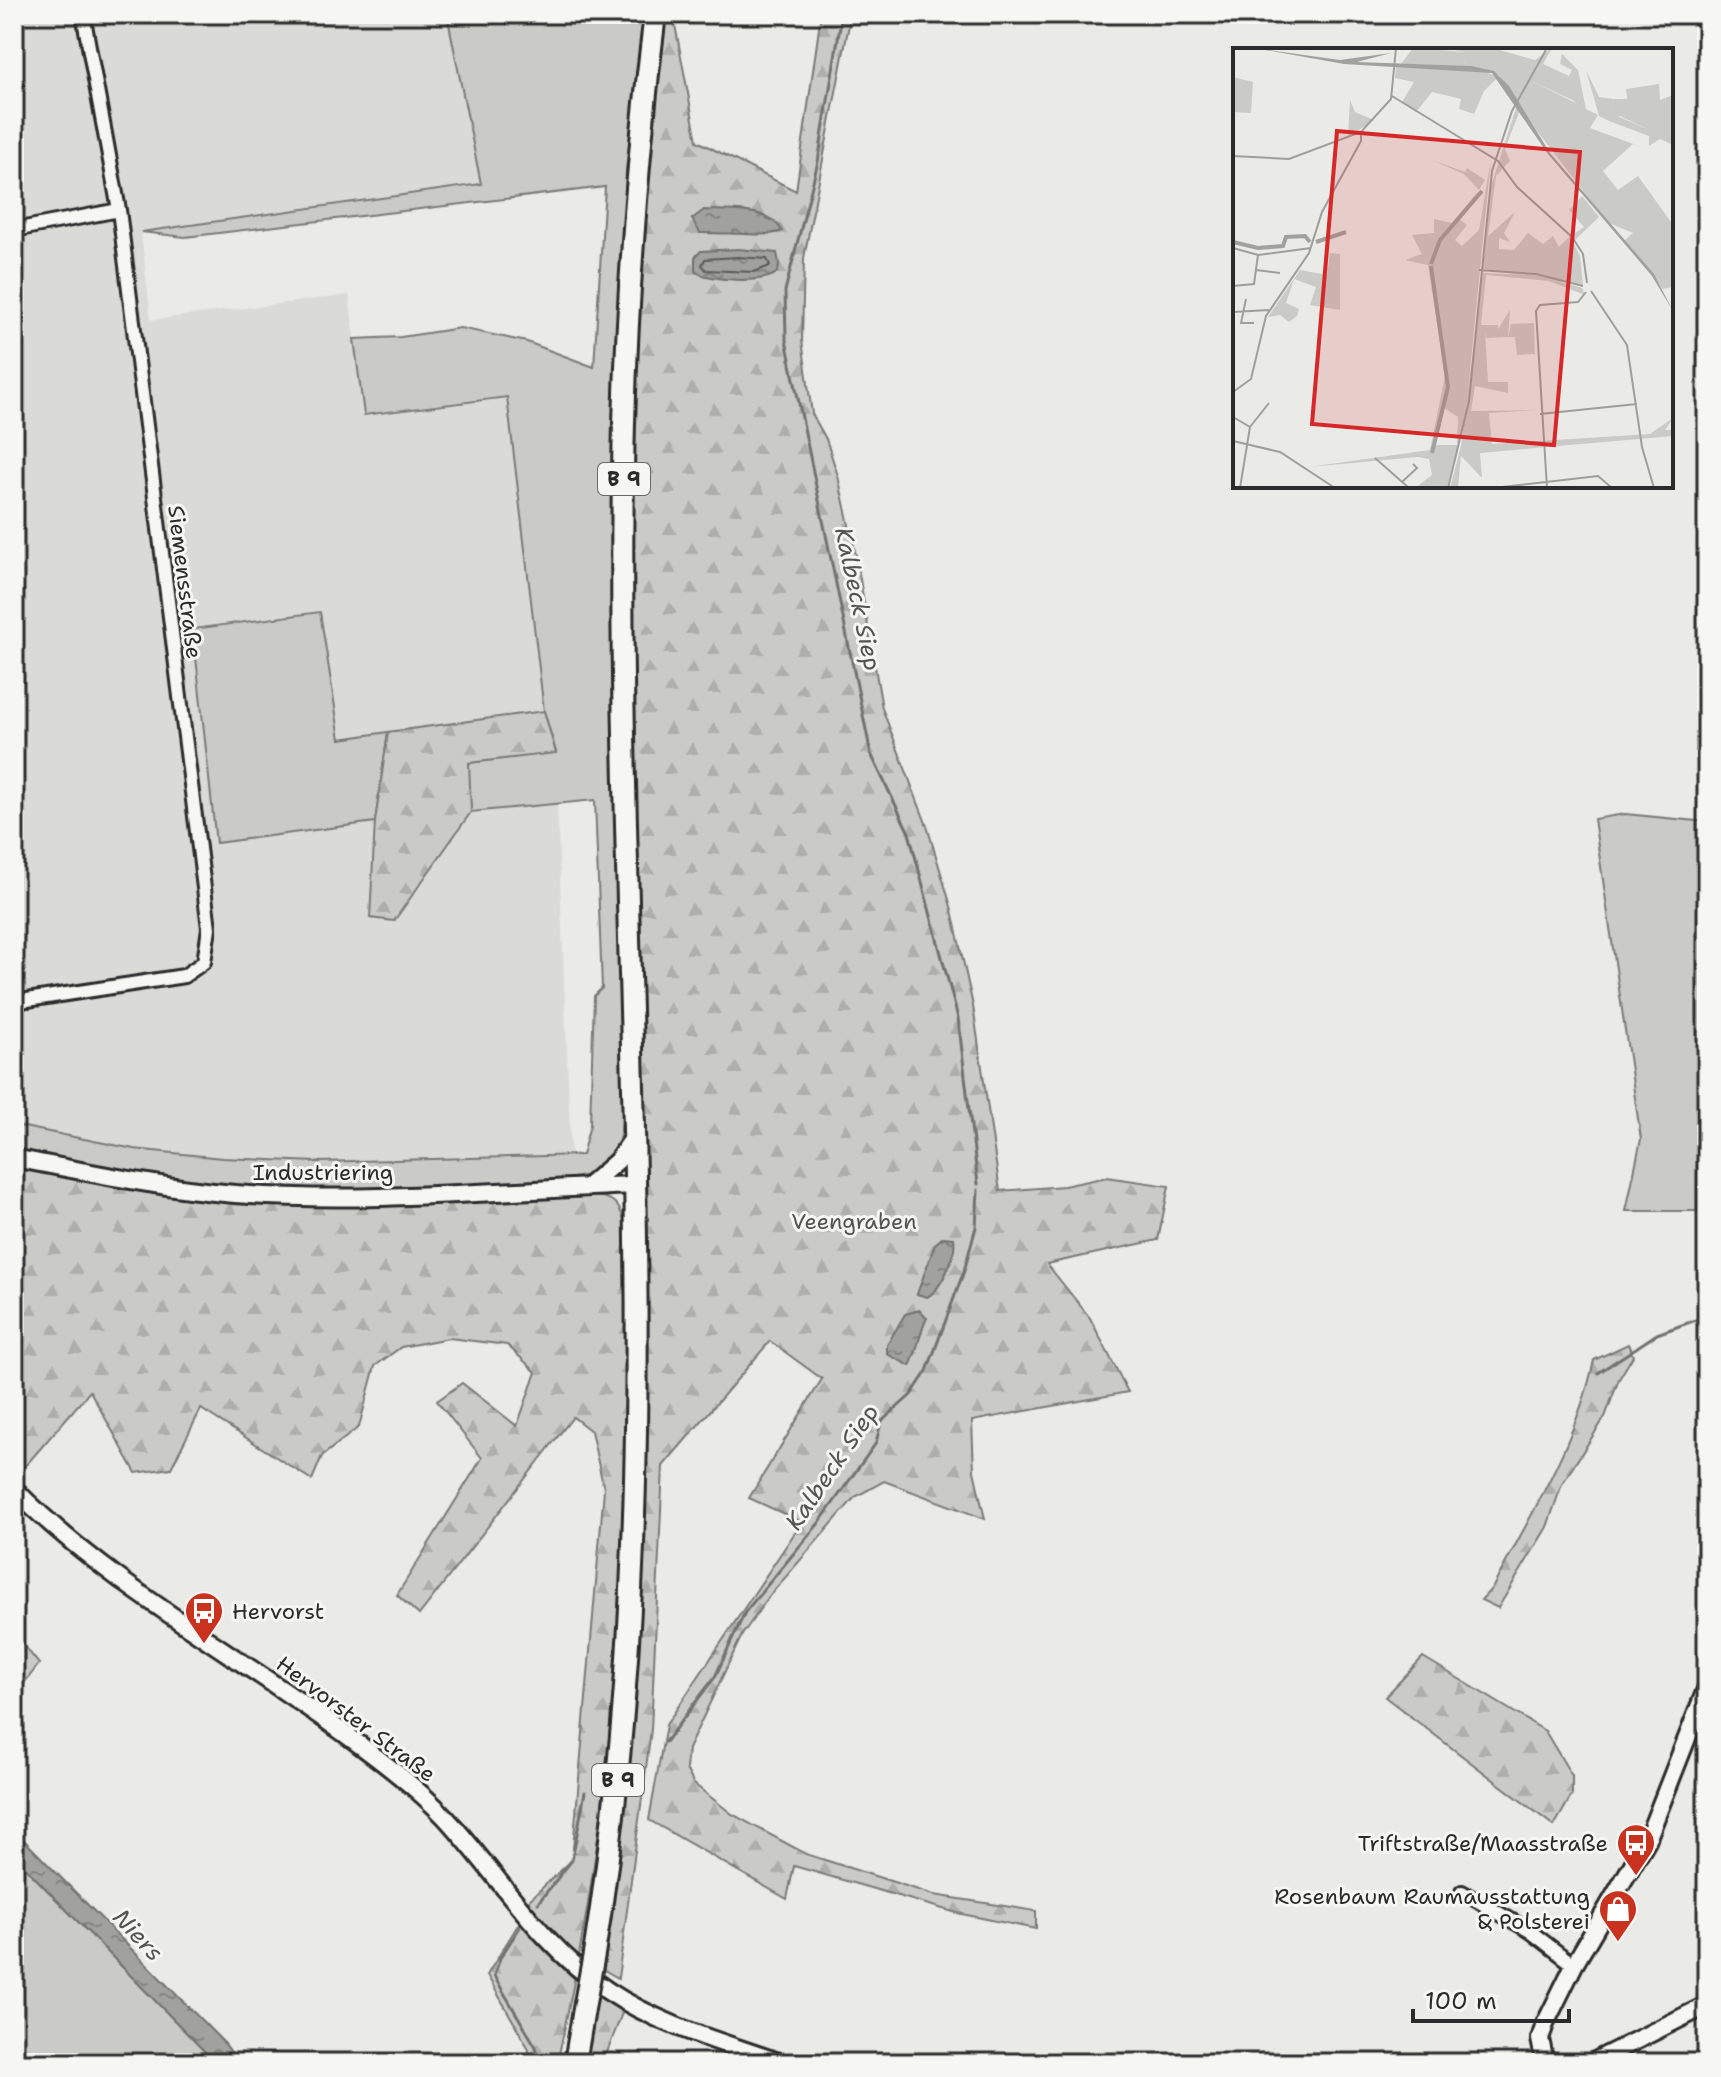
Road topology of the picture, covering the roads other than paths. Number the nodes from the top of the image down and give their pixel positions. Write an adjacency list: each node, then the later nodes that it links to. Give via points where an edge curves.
1 (83, 14): 3 (street, Siemensstraße)
2 (655, 14): 6 (main road, B 9, via 630,254 624,427)
3 (119, 210): 4 (street); 5 (street, Siemensstraße, via 209,928 204,962 184,976)
4 (14, 230)
5 (14, 1002)
6 (635, 1136): 8 (main road, B 9); 9 (street, via 617,1161)
7 (14, 1158): 9 (street, Industriering, via 234,1193 438,1194)
8 (635, 1185): 9 (street, Industriering); 15 (main road, B 9, bridge, via 633,1605 613,1826)
9 (587, 1187)
10 (14, 1489): 16 (street, Hervorster Straße, via 96,1561 365,1748 424,1796 538,1929 608,1991 643,2011)
11 (1707, 1687): 13 (street, via 1647,1840)
12 (1462, 1892): 13 (street, via 1530,1931)
13 (1574, 1965): 17 (street, via 1540,2039)
14 (1707, 2005): 18 (street)
15 (575, 2063)
16 (781, 2063)
17 (1545, 2063)
18 (1591, 2063)

